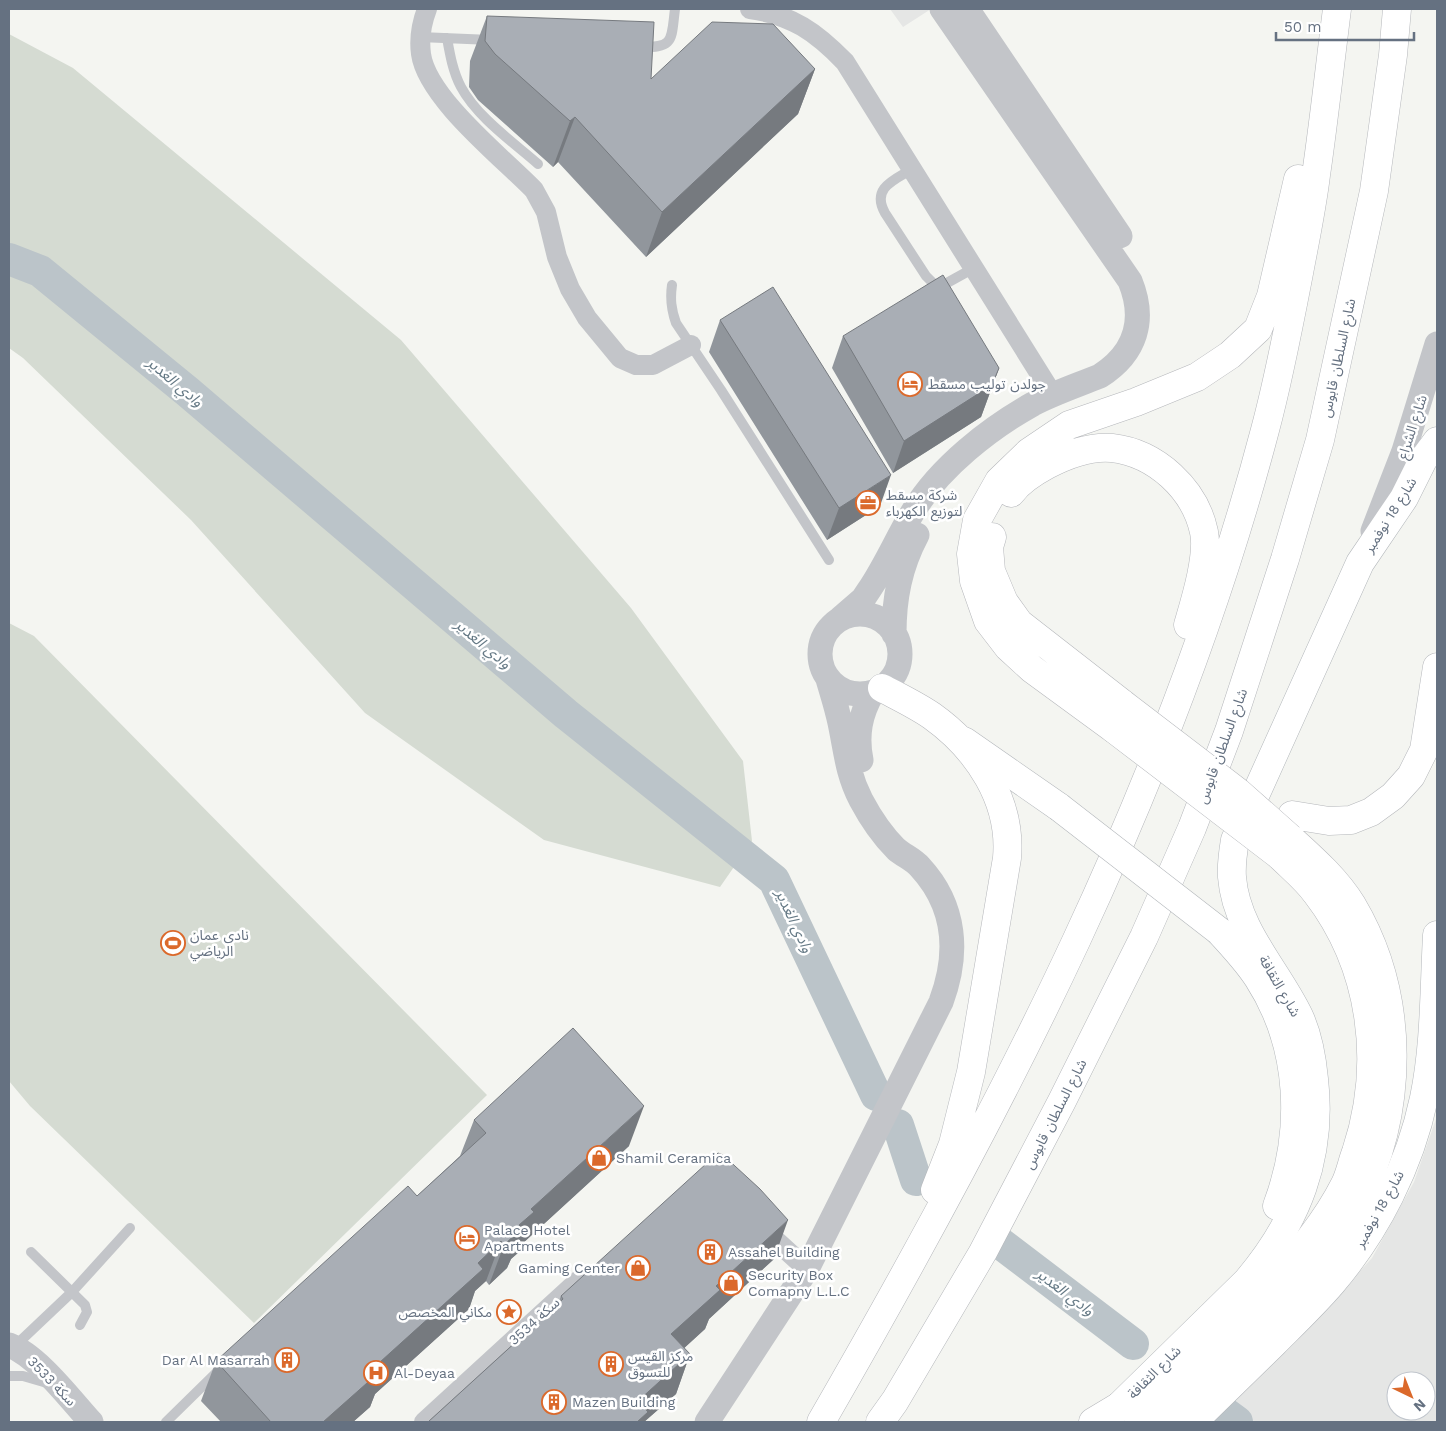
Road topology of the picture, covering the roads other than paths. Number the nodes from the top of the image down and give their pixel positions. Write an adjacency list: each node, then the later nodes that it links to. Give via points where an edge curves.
1 (427, 9): 9 (street)
2 (675, 9): 12 (lane, via 670,40 657,48)
3 (750, 9): 14 (street, via 768,11 797,22 829,45 845,62)
4 (942, 9): 19 (street, via 1135,292 1138,305 1136,330 1123,357 1100,376)
5 (967, 9): 24 (street, via 1144,273 1151,288 1154,319 1144,355 1120,382 1017,433 978,463 944,499 919,532 904,564 896,599)
6 (1333, 9): 30 (main road, bridge, via 1274,286 1258,329 1230,355 1196,377 1069,425 1029,452 999,481 977,520 971,554 974,581 988,621 1008,647 1032,669 1114,729)
7 (1337, 9): 29 (main road, via 1316,178 1285,344 1265,430 1196,654)
8 (1396, 9): 52 (main road, شارع السلطان قابوس, via 1393,55 1374,191 1320,440 1229,730 1192,828 1144,937 1062,1101 983,1252)
9 (420, 37): 10 (lane); 18 (street, via 426,71 447,102 541,200 556,257 570,289 587,318 620,358 636,364 653,365)
10 (447, 38): 11 (lane); 13 (lane, via 455,72 470,101)
11 (505, 41)
12 (631, 46)
13 (538, 164)
14 (912, 169): 15 (street); 15 (lane, via 882,192 881,206 885,213 934,284 945,284)
15 (974, 268): 19 (street)
16 (672, 285): 18 (lane, via 671,311)
17 (1437, 344): 22 (street, شارع الشراع, via 1404,451)
18 (691, 345): 21 (lane)
19 (1053, 394): 23 (street, via 1008,419 948,469 915,509 863,599)
20 (1437, 441): 22 (main road, شارع 18 نوفمبر, via 1423,460 1404,498)
21 (829, 560)
22 (1360, 563): 41 (main road, شارع الثقافة, via 1235,840 1232,858 1232,878 1240,915 1299,1017 1307,1042 1313,1067 1316,1118 1309,1168 1292,1216 1264,1261)
23 (841, 618): 24 (street, via 871,615); 26 (street, via 833,624 819,650 822,670)
24 (894, 634): 27 (street, via 900,653 899,663 890,681)
25 (1437, 668): 30 (main road, via 1424,750 1411,776 1371,812 1351,820 1329,821)
26 (828, 679): 27 (street, via 843,691 863,695); 31 (street, via 840,721 846,760 860,799 896,849)
27 (878, 690): 28 (main road, via 915,705); 31 (street, via 864,710 859,728 863,766 880,809 905,843)
28 (951, 732): 35 (main road, via 992,784 1005,818 1008,845 971,1072 953,1144 932,1200); 41 (main road, bridge, via 1059,807 1219,931 1255,973 1278,1017 1291,1062 1296,1108 1291,1154 1280,1198 1262,1240 1236,1282)
29 (1128, 825): 30 (main road, bridge, via 1195,599 1205,534 1198,511 1181,484 1139,455 1111,448 1086,450 1062,457 1035,472 1012,491 989,547 991,571 1004,602 1019,623 1123,704 1238,792); 35 (main road, via 1065,966)
30 (1287, 836): 46 (main road, via 1353,957 1364,993 1371,1030 1372,1068 1359,1142 1346,1184 1289,1266 1262,1295); 54 (main road, via 1328,874 1351,904 1381,972 1390,1009 1394,1047 1386,1122 1357,1205 1324,1257 1305,1281)
31 (911, 857): 37 (street, via 934,884 949,919 953,953 947,986 942,1002)
32 (1437, 935): 55 (main road, شارع 18 نوفمبر, via 1429,1068 1424,1097 1408,1154 1384,1206 1354,1255 1332,1283)
33 (750, 1217): 37 (street)
34 (130, 1228): 39 (lane)
35 (926, 1238): 51 (main road)
36 (30, 1252): 39 (lane)
37 (807, 1269): 50 (street)
38 (590, 1270): 49 (street, سكة 3534)
39 (72, 1292): 40 (lane, via 87,1308); 42 (lane)
40 (80, 1325)
41 (1196, 1330): 46 (main road, شارع الثقافة)
42 (11, 1346): 45 (street, سكة 3533, via 26,1354)
43 (227, 1363): 48 (lane)
44 (9, 1376): 45 (lane, via 23,1376)
45 (61, 1390): 47 (street, سكة 3533)
46 (1120, 1417): 53 (main road)
47 (91, 1422)
48 (166, 1422)
49 (424, 1422)
50 (707, 1422)
51 (821, 1422)
52 (880, 1422)
53 (1093, 1422)
54 (1168, 1422)
55 (1193, 1422)

